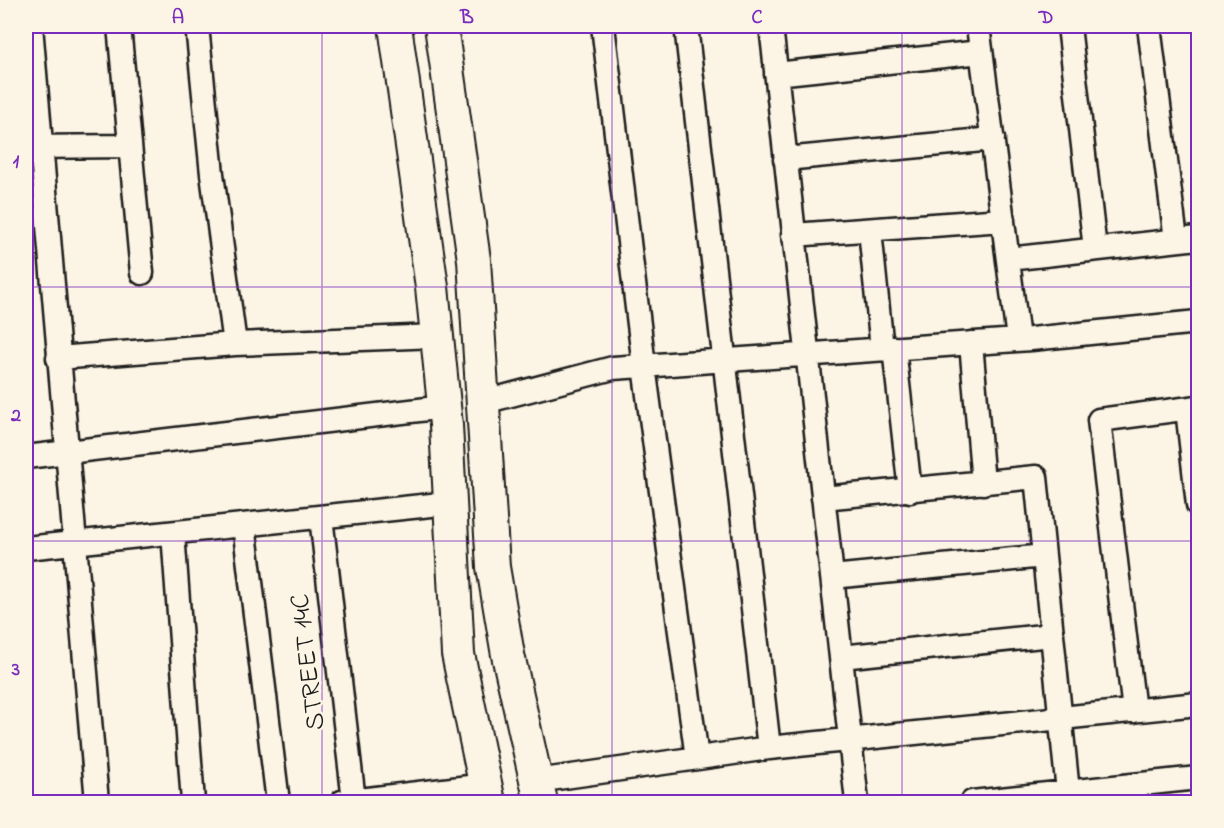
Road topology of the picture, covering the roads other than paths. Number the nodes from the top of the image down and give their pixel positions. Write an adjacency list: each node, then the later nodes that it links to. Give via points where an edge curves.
1 (31, 26): 16 (street)
2 (118, 26): 15 (street)
3 (197, 26): 30 (street)
4 (394, 26): 27 (main road)
5 (441, 26): 36 (main road, via 474,260)
6 (603, 26): 35 (street)
7 (686, 26): 34 (street)
8 (771, 26): 13 (street)
9 (978, 26): 12 (street)
10 (1069, 26): 23 (street)
11 (1149, 26): 22 (street)
12 (981, 52): 13 (street); 14 (street)
13 (776, 74): 17 (street)
14 (993, 139): 17 (street); 18 (street)
15 (130, 146): 16 (street); 25 (street)
16 (33, 147): 33 (street)
17 (785, 159): 20 (street)
18 (1003, 220): 19 (street); 24 (street)
19 (870, 230): 20 (street); 31 (street)
20 (793, 235): 32 (street)
21 (1198, 238): 22 (street)
22 (1176, 240): 23 (street)
23 (1095, 249): 24 (street)
24 (1008, 259): 28 (street)
25 (142, 273)
26 (1198, 322): 28 (street)
27 (437, 336): 30 (street); 37 (main road)
28 (1018, 339): 29 (street)
29 (971, 343): 31 (street); 41 (street)
30 (235, 344): 33 (street)
31 (888, 348): 32 (street); 42 (street)
32 (806, 354): 34 (street); 43 (street)
33 (58, 358): 39 (street)
34 (723, 360): 35 (street); 59 (street)
35 (644, 366): 36 (street, via 612,368); 60 (street)
36 (484, 402): 62 (main road, via 493,567)
37 (444, 407): 39 (street); 44 (main road)
38 (1193, 408): 45 (street); 56 (street, via 1100,420)
39 (66, 451): 40 (street); 49 (street)
40 (26, 456)
41 (983, 483): 42 (street); 51 (street, via 1036,477)
42 (910, 491): 43 (street)
43 (823, 498): 52 (street)
44 (450, 503): 46 (street); 64 (main road, via 458,654)
45 (1198, 505)
46 (321, 517): 47 (street); 69 (street, STREET 14C)
47 (244, 525): 48 (street); 68 (street)
48 (173, 533): 49 (street); 67 (street)
49 (76, 542): 50 (street); 66 (street)
50 (26, 548)
51 (1044, 556): 52 (street); 53 (street)
52 (832, 577): 54 (street)
53 (1052, 635): 54 (street); 57 (street)
54 (841, 657): 58 (street)
55 (1198, 704): 56 (street)
56 (1134, 711): 57 (street)
57 (1060, 718): 58 (street); 63 (street)
58 (850, 739): 59 (street); 70 (street)
59 (769, 748): 60 (street)
60 (697, 758): 62 (street)
61 (1198, 778): 65 (street)
62 (539, 792)
63 (1068, 792): 65 (street); 71 (street)
64 (488, 794): 69 (street)
65 (1097, 796)
66 (97, 802)
67 (193, 802)
68 (278, 802)
69 (348, 802)
70 (857, 802)
71 (972, 802)

